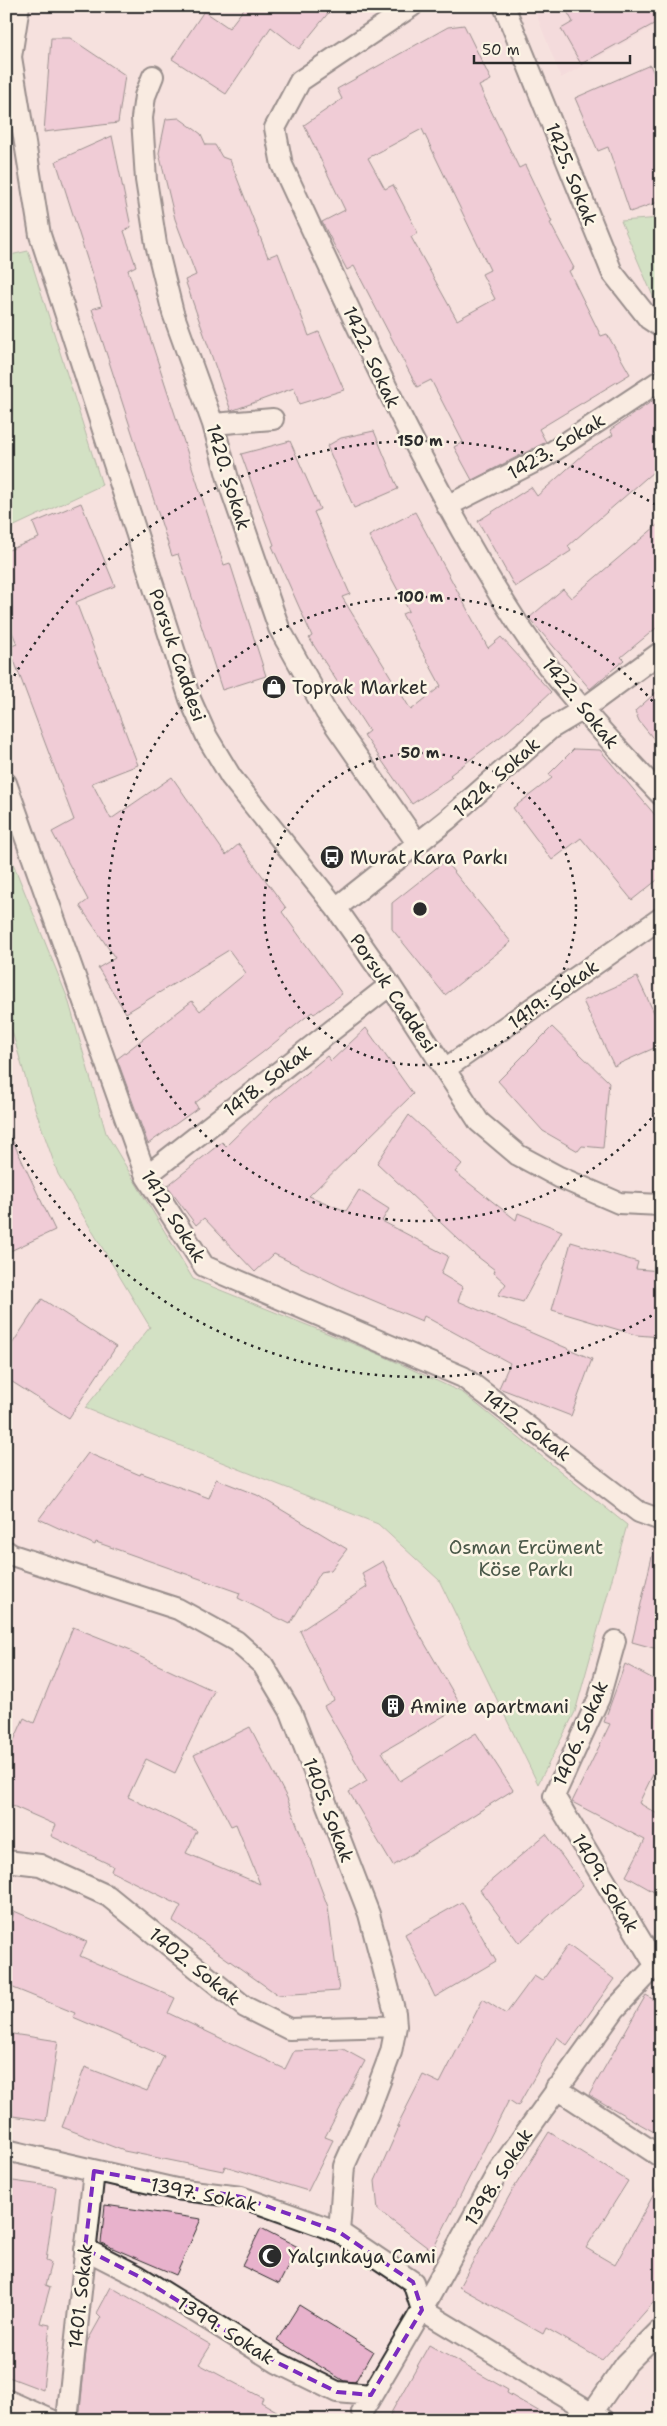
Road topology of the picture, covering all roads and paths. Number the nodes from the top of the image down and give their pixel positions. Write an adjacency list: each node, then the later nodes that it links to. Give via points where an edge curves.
1 (19, 6): 15 (street, Porsuk Caddesi, via 11,57 40,234 190,699 207,737 231,777)
2 (412, 6): 9 (street, 1422. Sokak, via 300,81 275,128 282,165 393,402)
3 (504, 6): 5 (street, 1425. Sokak, via 612,272 649,319)
4 (153, 76): 8 (street, 1420. Sokak, via 145,96 142,118 146,180 156,244 173,313)
5 (661, 327)
6 (661, 380): 9 (street, 1423. Sokak, via 546,456)
7 (273, 419): 8 (street)
8 (213, 424): 14 (street, 1420. Sokak, via 230,486 279,628 326,712)
9 (447, 506): 11 (street, 1422. Sokak, via 519,625)
10 (661, 652): 11 (street, 1424. Sokak)
11 (582, 710): 13 (street, 1422. Sokak); 14 (street, 1424. Sokak, via 550,729)
12 (6, 784): 19 (street, 1412. Sokak)
13 (661, 795)
14 (417, 843): 15 (street, 1424. Sokak)
15 (336, 908): 17 (street, Porsuk Caddesi)
16 (661, 918): 18 (street, 1419. Sokak)
17 (390, 985): 18 (street, Porsuk Caddesi); 19 (street, 1418. Sokak)
18 (445, 1070): 20 (street, Porsuk Caddesi, via 480,1122 518,1155 619,1203)
19 (146, 1176): 21 (street, 1412. Sokak, via 204,1266 463,1377 639,1512)
20 (661, 1206)
21 (661, 1520)
22 (6, 1551): 27 (street, 1405. Sokak, via 178,1610 236,1641 263,1665 291,1712 369,1914)
23 (615, 1641): 24 (street, 1406. Sokak, via 599,1698)
24 (554, 1796): 26 (street, 1409. Sokak)
25 (6, 1861): 27 (street, 1402. Sokak, via 40,1864 108,1896 245,2008 289,2028)
26 (659, 1965): 28 (street, 1398. Sokak, via 615,2009)
27 (396, 2026): 32 (street, 1405. Sokak, via 392,2052 344,2166)
28 (556, 2088): 30 (street); 34 (street, 1398. Sokak, via 499,2170)
29 (6, 2150): 31 (street, 1397. Sokak)
30 (661, 2157)
31 (94, 2171): 32 (street, 1397. Sokak, via 176,2189 241,2197); 33 (street, 1401. Sokak)
32 (339, 2232): 34 (street, 1397. Sokak, via 413,2282)
33 (85, 2249): 37 (street, 1399. Sokak, via 138,2276 278,2363); 40 (street, 1401. Sokak)
34 (422, 2310): 37 (street, 1398. Sokak); 38 (street)
35 (661, 2329): 38 (street, via 626,2364)
36 (6, 2400): 39 (street)
37 (367, 2404)
38 (598, 2416)
39 (51, 2420)
40 (67, 2420)

